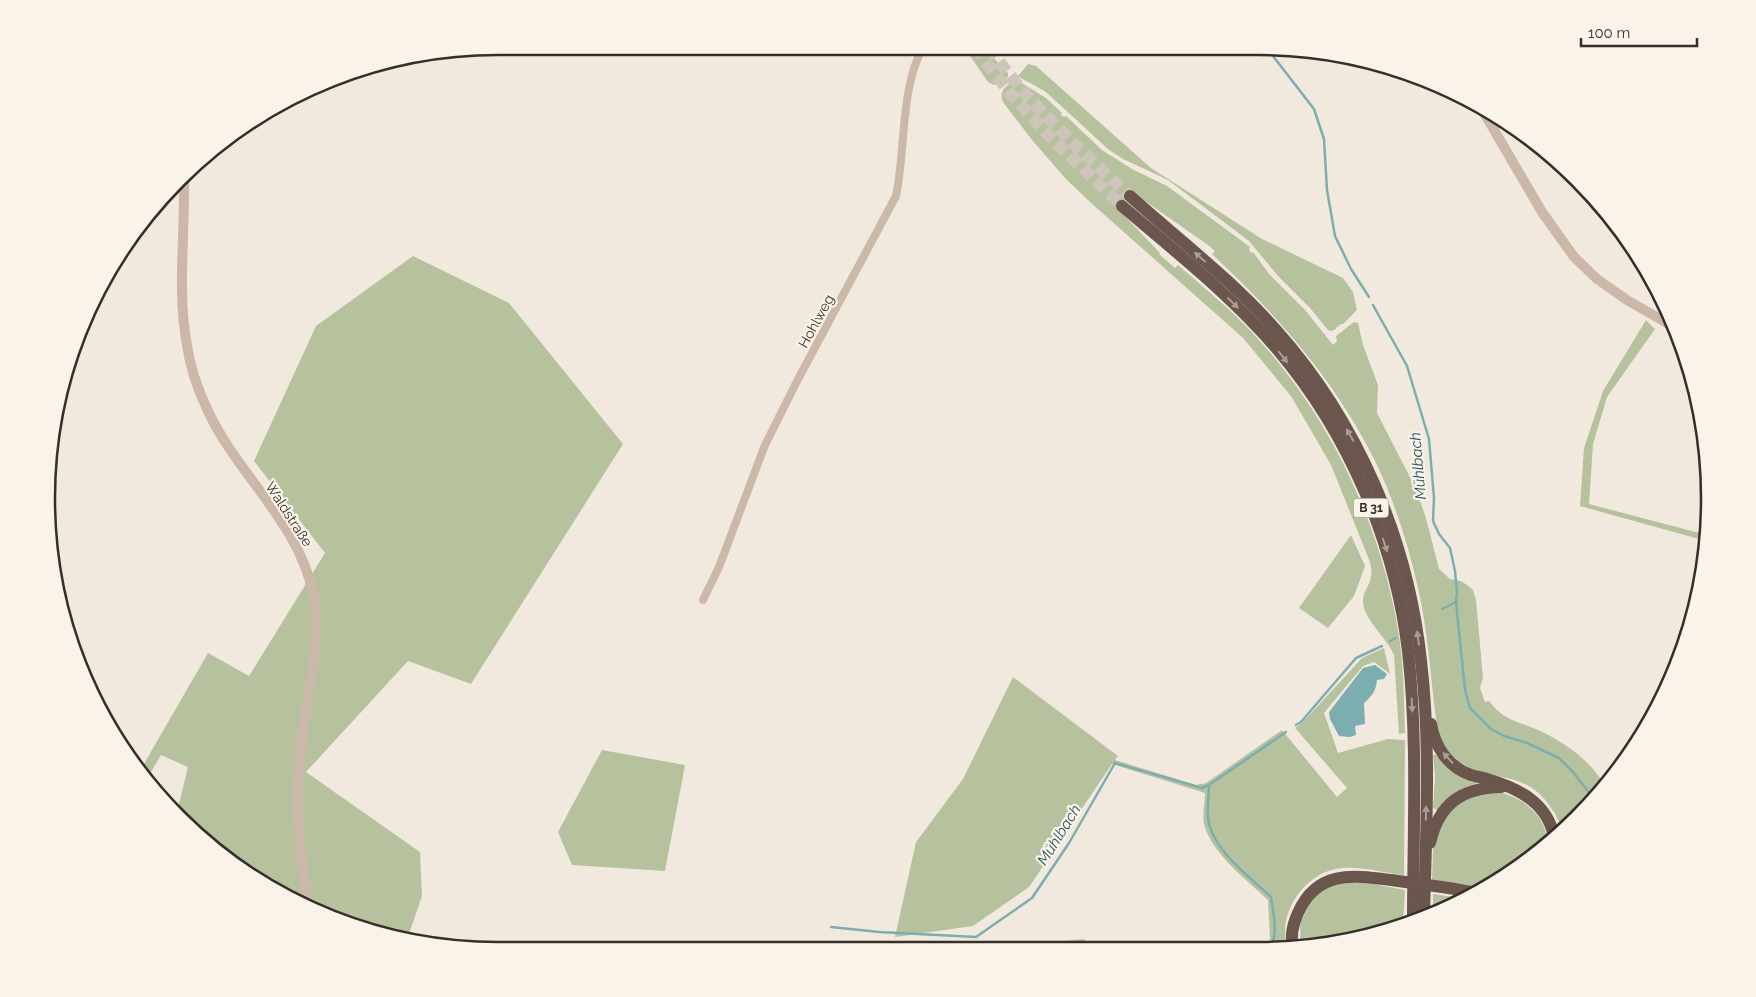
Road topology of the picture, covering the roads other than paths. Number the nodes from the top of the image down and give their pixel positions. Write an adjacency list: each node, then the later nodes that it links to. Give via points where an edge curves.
1 (919, 55): 5 (street, Hohlweg, via 910,84 896,196 765,445)
2 (1488, 120): 4 (street, via 1542,212 1574,257 1597,279)
3 (184, 186): 11 (street, Waldstraße, via 183,300 186,345 193,369 208,412 222,437 296,545 313,594 317,630 314,667 297,786)
4 (1663, 321)
5 (703, 600)
6 (1424, 686): 7 (highway, one-way to 6, via 1463,771 1444,756 1432,732); 9 (highway, B 31, one-way to 6); 13 (highway, B 31, one-way to 13, via 1416,621 1396,541 1365,463 1334,407 1304,364 1261,313 1232,285 1126,201 1251,320 1280,352 1332,428 1372,509 1395,583 1410,668 1414,726)
7 (1506, 786): 8 (highway, via 1524,793 1541,807); 9 (highway, via 1478,788 1452,801 1433,830)
8 (1552, 830)
9 (1425, 862): 12 (highway, B 31)
10 (1464, 891): 14 (highway, bridge, via 1347,876 1332,879 1321,884 1301,905)
11 (307, 898)
12 (1424, 909)
13 (1413, 913)
14 (1293, 940)

